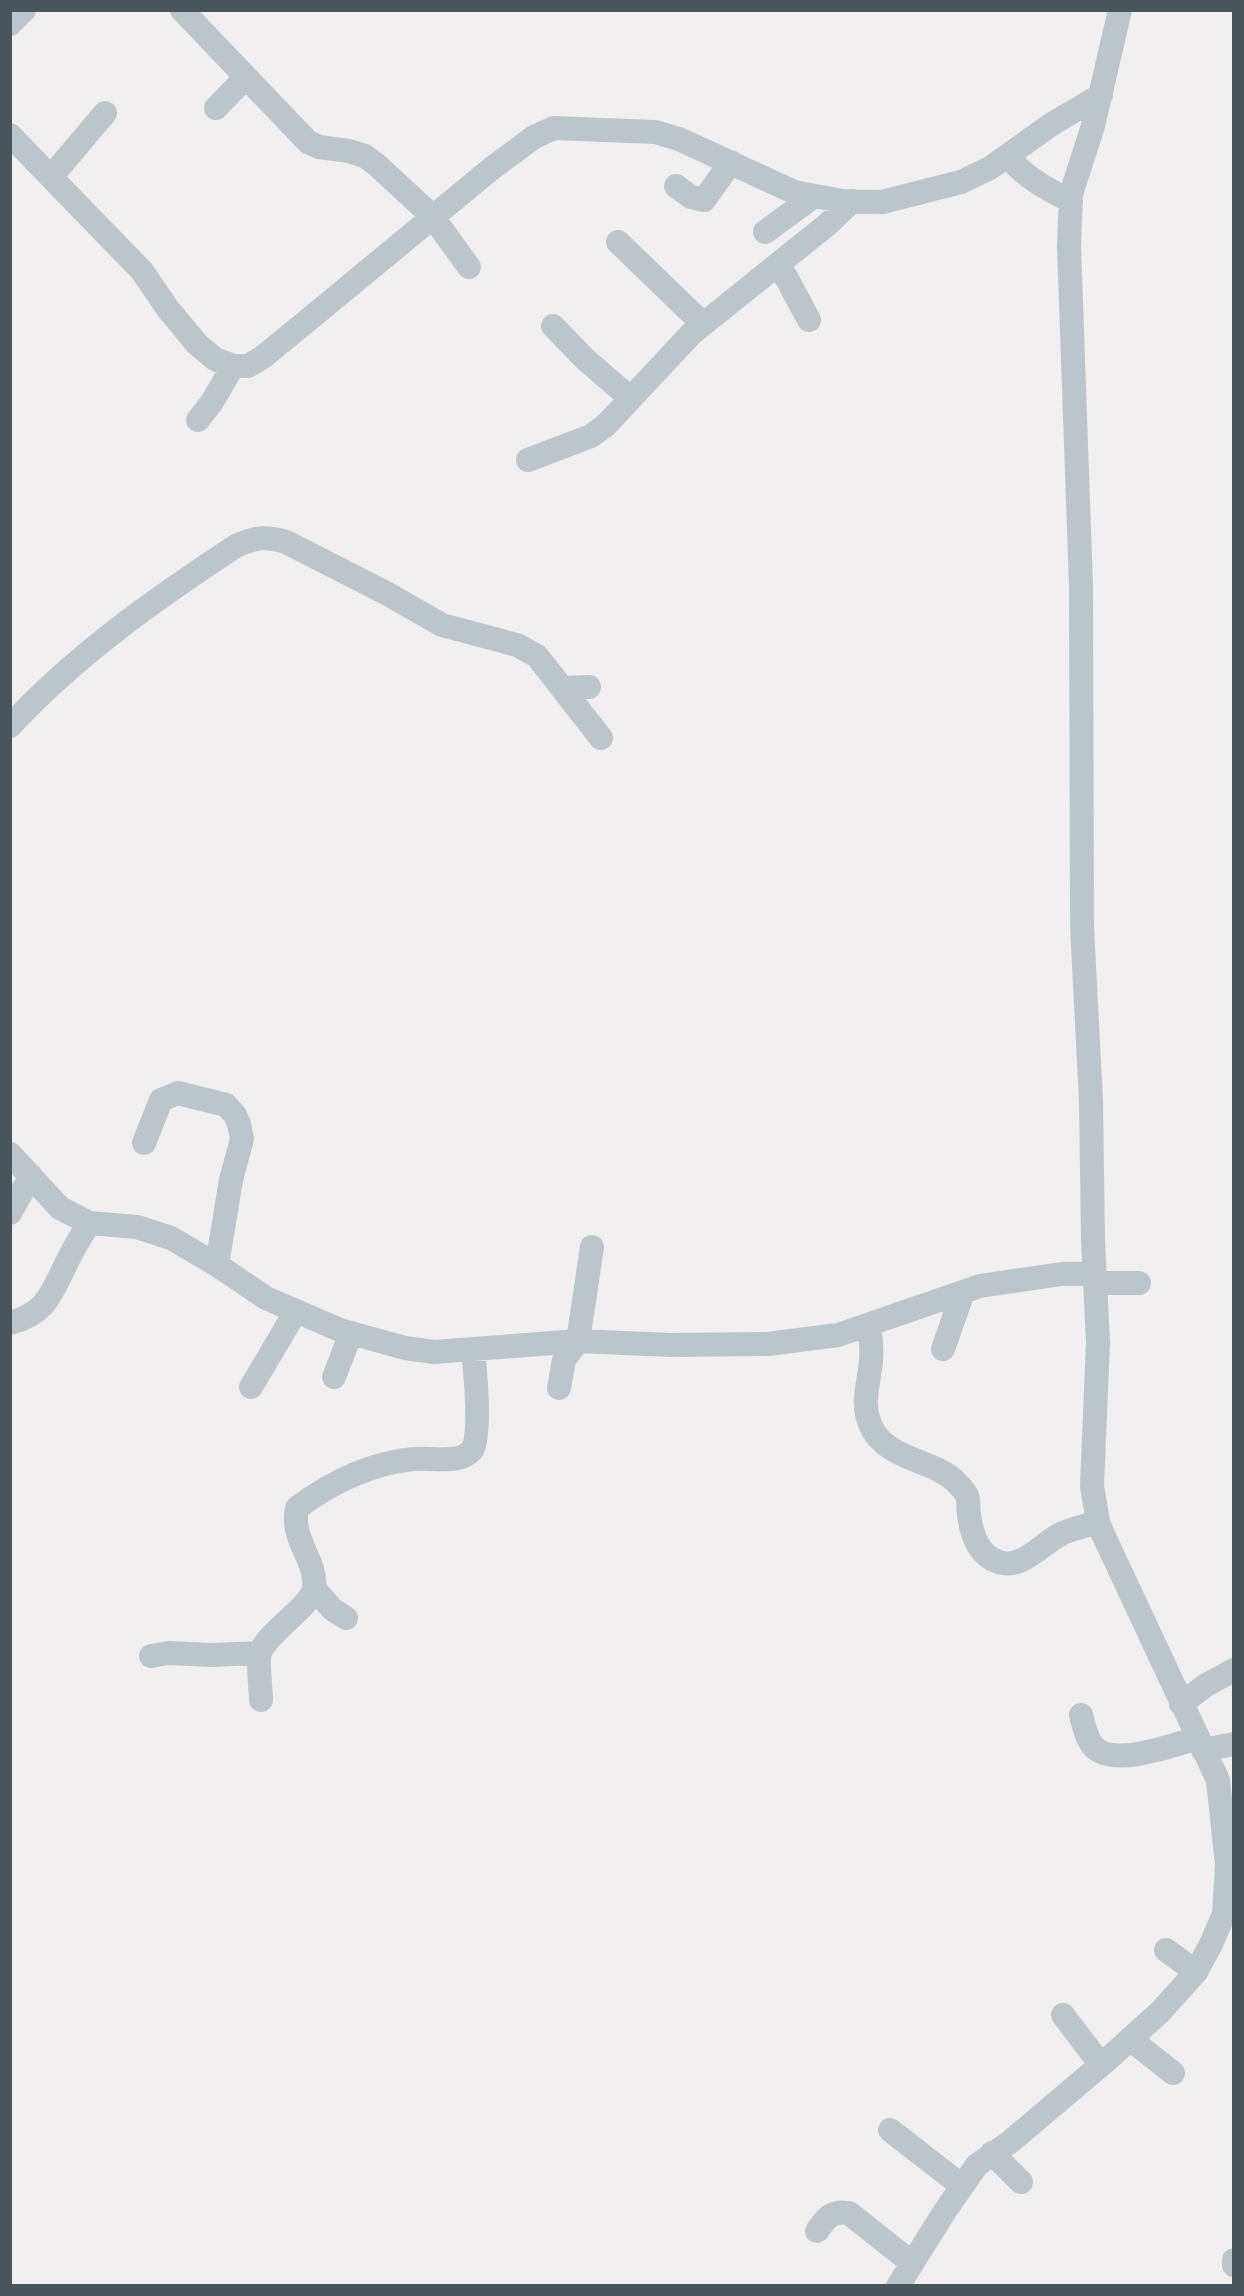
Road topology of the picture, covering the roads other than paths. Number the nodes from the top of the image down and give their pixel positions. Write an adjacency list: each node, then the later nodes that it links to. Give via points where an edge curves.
1 (24, 10): 4 (street)
2 (182, 10): 5 (street)
3 (1120, 10): 6 (street)
4 (10, 24)
5 (245, 78): 7 (street); 17 (street, via 308,142 365,156)
6 (1101, 95): 10 (street); 16 (street)
7 (216, 108)
8 (105, 113): 12 (street)
9 (10, 135): 12 (street)
10 (1007, 156): 15 (street, via 961,182 882,202); 16 (street, via 1042,187)
11 (731, 162): 13 (street, via 704,200); 14 (street, via 794,192); 17 (street, via 655,132 554,128 534,137)
12 (51, 177): 25 (street, via 142,271 197,344 214,359)
13 (676, 186)
14 (814, 196): 15 (street); 18 (street)
15 (852, 201): 20 (street)
16 (1071, 201): 40 (street, via 1069,246 1082,586 1082,927)
17 (432, 216): 21 (street); 25 (street, via 263,357 248,366)
18 (765, 232)
19 (618, 242): 23 (street)
20 (779, 264): 22 (street); 23 (street)
21 (469, 267)
22 (809, 320)
23 (703, 324): 26 (street)
24 (552, 326): 26 (street)
25 (233, 366): 27 (street)
26 (630, 398): 28 (street, via 591,436)
27 (198, 420)
28 (528, 460)
29 (589, 687): 30 (street)
30 (562, 688): 31 (street, via 537,656 518,645 442,625 286,542 254,538 202,568 64,671); 32 (street)
31 (10, 726)
32 (601, 738)
33 (144, 1143): 39 (street, via 161,1100 174,1094 226,1105 235,1115 242,1139)
34 (10, 1154): 35 (street)
35 (31, 1176): 36 (street); 37 (street, via 60,1208)
36 (10, 1214)
37 (89, 1223): 39 (street, via 137,1227 171,1238); 44 (street, via 52,1296 41,1308)
38 (592, 1247): 47 (street)
39 (217, 1265): 43 (street, via 266,1298)
40 (1095, 1278): 41 (street); 42 (street, via 1062,1274); 53 (street, via 1098,1342 1092,1486)
41 (1138, 1283)
42 (963, 1292): 45 (street); 48 (street)
43 (296, 1311): 46 (street); 51 (street)
44 (10, 1323)
45 (869, 1325): 47 (street, via 838,1335 768,1344); 53 (street, via 872,1346 865,1410 870,1427 883,1443 954,1480 967,1495 977,1544 990,1560 1005,1564 1040,1550 1058,1535)
46 (351, 1333): 49 (street, via 405,1348 434,1352); 50 (street)
47 (578, 1341): 49 (street); 52 (street, via 564,1360)
48 (943, 1349)
49 (473, 1350): 54 (street, via 477,1429 473,1449 464,1456 389,1462 352,1474 297,1508 294,1521 310,1560)
50 (334, 1377)
51 (250, 1388)
52 (559, 1388)
53 (1100, 1527): 60 (street)
54 (314, 1588): 55 (street, via 332,1609); 56 (street)
55 (346, 1618)
56 (260, 1653): 57 (street); 59 (street)
57 (151, 1656)
58 (1233, 1670): 60 (street)
59 (261, 1700)
60 (1181, 1704): 62 (street)
61 (1081, 1715): 62 (street, via 1090,1742 1111,1756)
62 (1200, 1744): 63 (street); 65 (street, via 1218,1780 1227,1865 1224,1914)
63 (1233, 1744)
64 (1166, 1950): 65 (street)
65 (1196, 1972): 67 (street)
66 (1064, 2015): 68 (street)
67 (1130, 2039): 68 (street); 69 (street)
68 (1101, 2065): 71 (street)
69 (1173, 2073)
70 (890, 2130): 73 (street)
71 (992, 2153): 72 (street); 73 (street, via 977,2165)
72 (1021, 2182)
73 (962, 2186): 76 (street)
74 (817, 2230): 76 (street, via 829,2215 849,2213)
75 (1233, 2260): 77 (street)
76 (912, 2263): 78 (street)
77 (1233, 2265)
78 (898, 2286)

